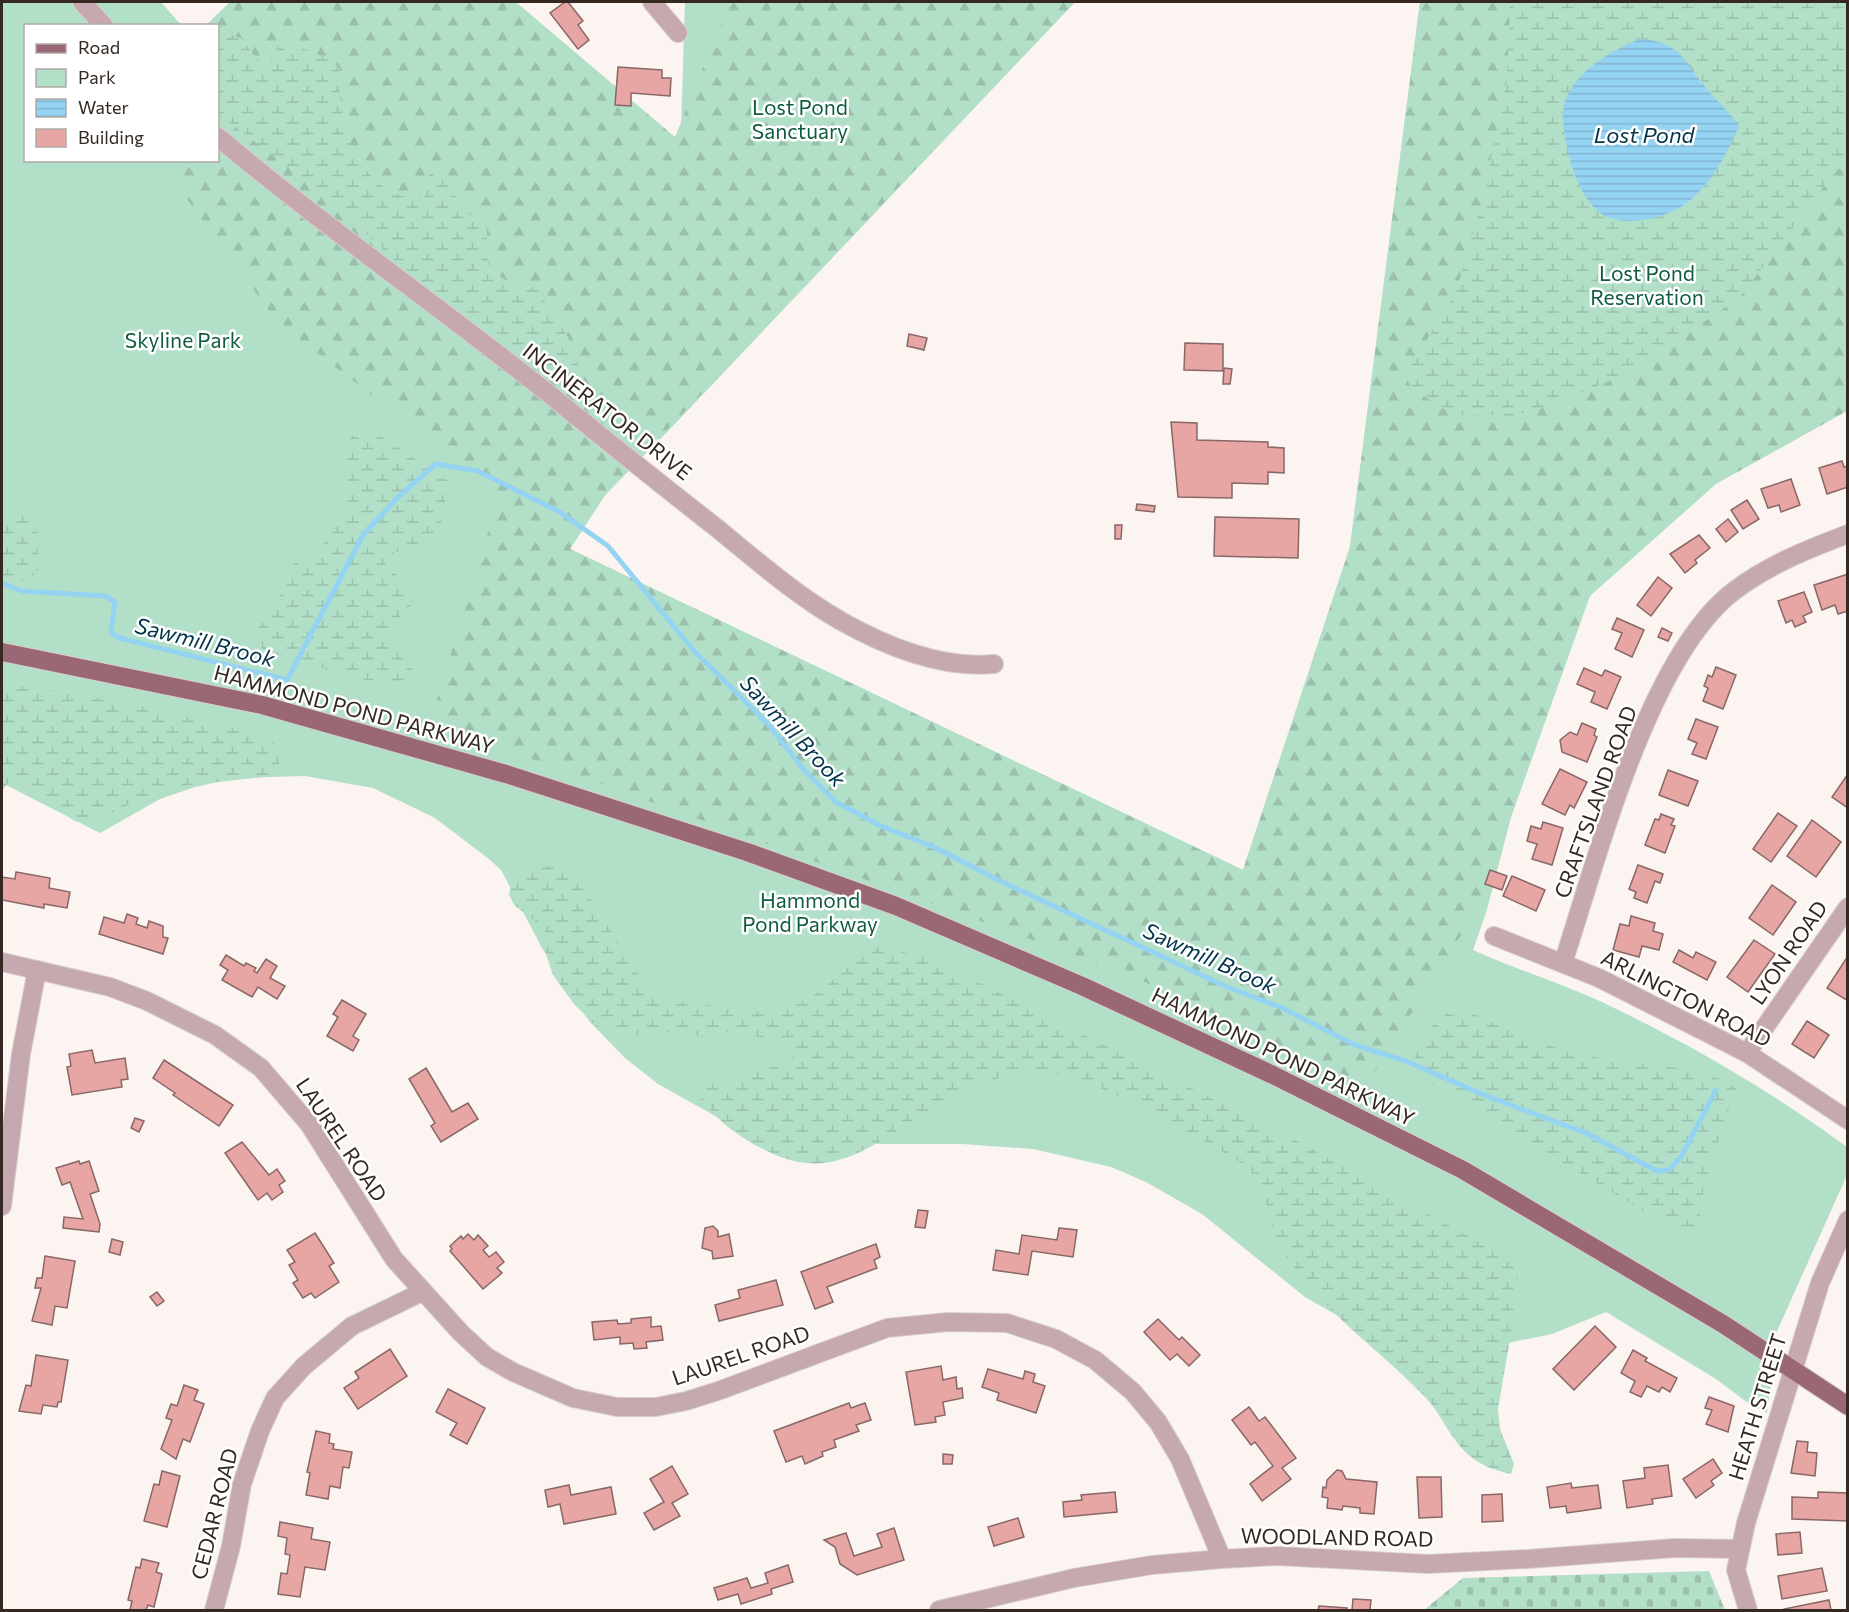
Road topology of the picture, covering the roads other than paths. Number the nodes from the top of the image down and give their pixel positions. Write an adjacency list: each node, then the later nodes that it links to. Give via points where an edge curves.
1 (82, 2): 3 (street)
2 (652, 2): 4 (street)
3 (102, 24)
4 (678, 33)
5 (219, 138): 8 (street, INCINERATOR DRIVE, via 841,621 899,648 945,663 968,667)
6 (1848, 534): 12 (street, CRAFTSLAND ROAD, via 1793,556 1734,591 1688,643 1637,745)
7 (2, 652): 19 (main road, HAMMOND POND PARKWAY, via 262,705 506,774 747,852 896,906 1082,986 1463,1170)
8 (994, 664)
9 (1848, 907): 14 (street, LYON ROAD)
10 (1494, 936): 12 (street, ARLINGTON ROAD)
11 (2, 962): 13 (street, LAUREL ROAD)
12 (1563, 963): 14 (street, ARLINGTON ROAD)
13 (37, 970): 16 (street, via 21,1054); 18 (street, LAUREL ROAD, via 110,987 147,1001 215,1035 261,1068 309,1124 394,1259)
14 (1747, 1053): 15 (street, ARLINGTON ROAD)
15 (1848, 1120)
16 (2, 1206)
17 (1848, 1220): 19 (street, HEATH STREET, via 1820,1283)
18 (422, 1292): 22 (street, LAUREL ROAD, via 487,1357 573,1398 617,1407 656,1407 686,1401 887,1328 948,1322 1007,1323 1046,1336 1095,1360 1133,1392 1158,1422 1180,1459); 23 (street, CEDAR ROAD, via 352,1326 304,1366 275,1398 242,1484)
19 (1792, 1368): 20 (main road, HAMMOND POND PARKWAY); 21 (street, HEATH STREET)
20 (1848, 1406)
21 (1739, 1549): 22 (street, WOODLAND ROAD, via 1675,1548 1428,1564 1278,1556); 25 (street, HEATH STREET, via 1736,1570)
22 (1222, 1559): 24 (street, WOODLAND ROAD, via 1074,1578)
23 (214, 1611)
24 (939, 1611)
25 (1748, 1611)

